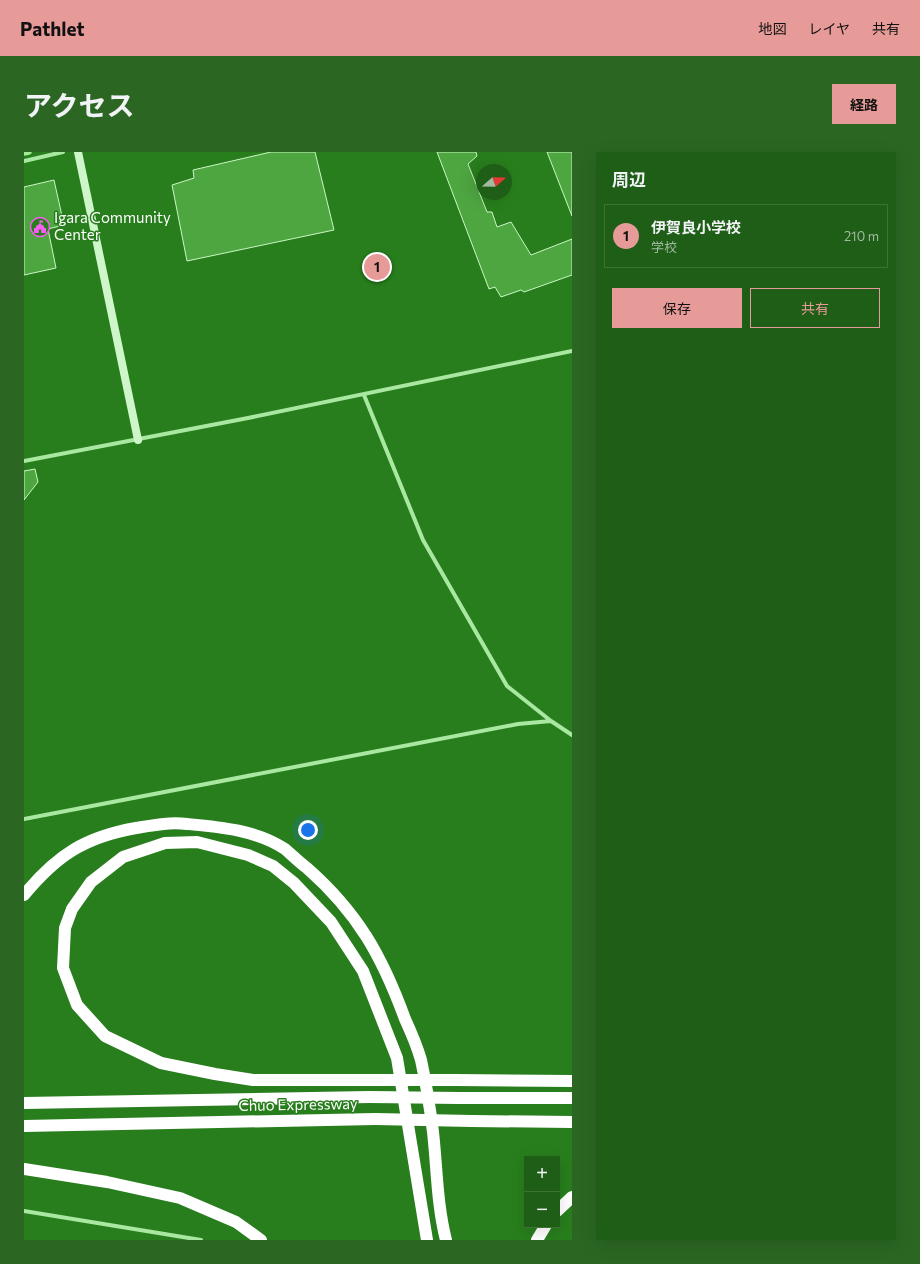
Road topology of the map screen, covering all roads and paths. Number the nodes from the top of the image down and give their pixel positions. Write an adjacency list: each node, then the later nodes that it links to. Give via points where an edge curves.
1 (63, 152): 3 (street)
2 (78, 152): 6 (street)
3 (24, 160)
4 (572, 351): 5 (street)
5 (364, 395): 6 (street); 8 (street, via 423,540 507,686)
6 (138, 440): 7 (street)
7 (24, 461)
8 (551, 721): 9 (street); 10 (street, via 518,724)
9 (572, 735)
10 (24, 819)
11 (24, 895): 25 (highway, via 38,878 59,860 91,839 168,822 224,827 254,835 284,849 326,886 362,928 381,960 396,994 420,1058 433,1129 441,1219)
12 (572, 1081): 24 (highway, bridge, via 455,1080 362,1080 253,1080 161,1063 105,1036 77,1005 63,968 64,928 72,909 90,882 123,856 165,843 197,842 248,855 273,866 294,883 330,922 363,971 397,1058)
13 (572, 1098): 14 (highway, Chuo Expressway, bridge, via 370,1097)
14 (24, 1103)
15 (572, 1122): 16 (highway, Chuo Expressway, bridge, via 375,1120)
16 (24, 1126)
17 (24, 1169): 23 (highway, via 106,1182 180,1198 236,1222)
18 (572, 1197): 19 (highway)
19 (560, 1209)
20 (24, 1211): 22 (street, via 55,1214)
21 (544, 1228): 26 (highway)
22 (201, 1240)
23 (261, 1240)
24 (427, 1240)
25 (446, 1240)
26 (537, 1240)

